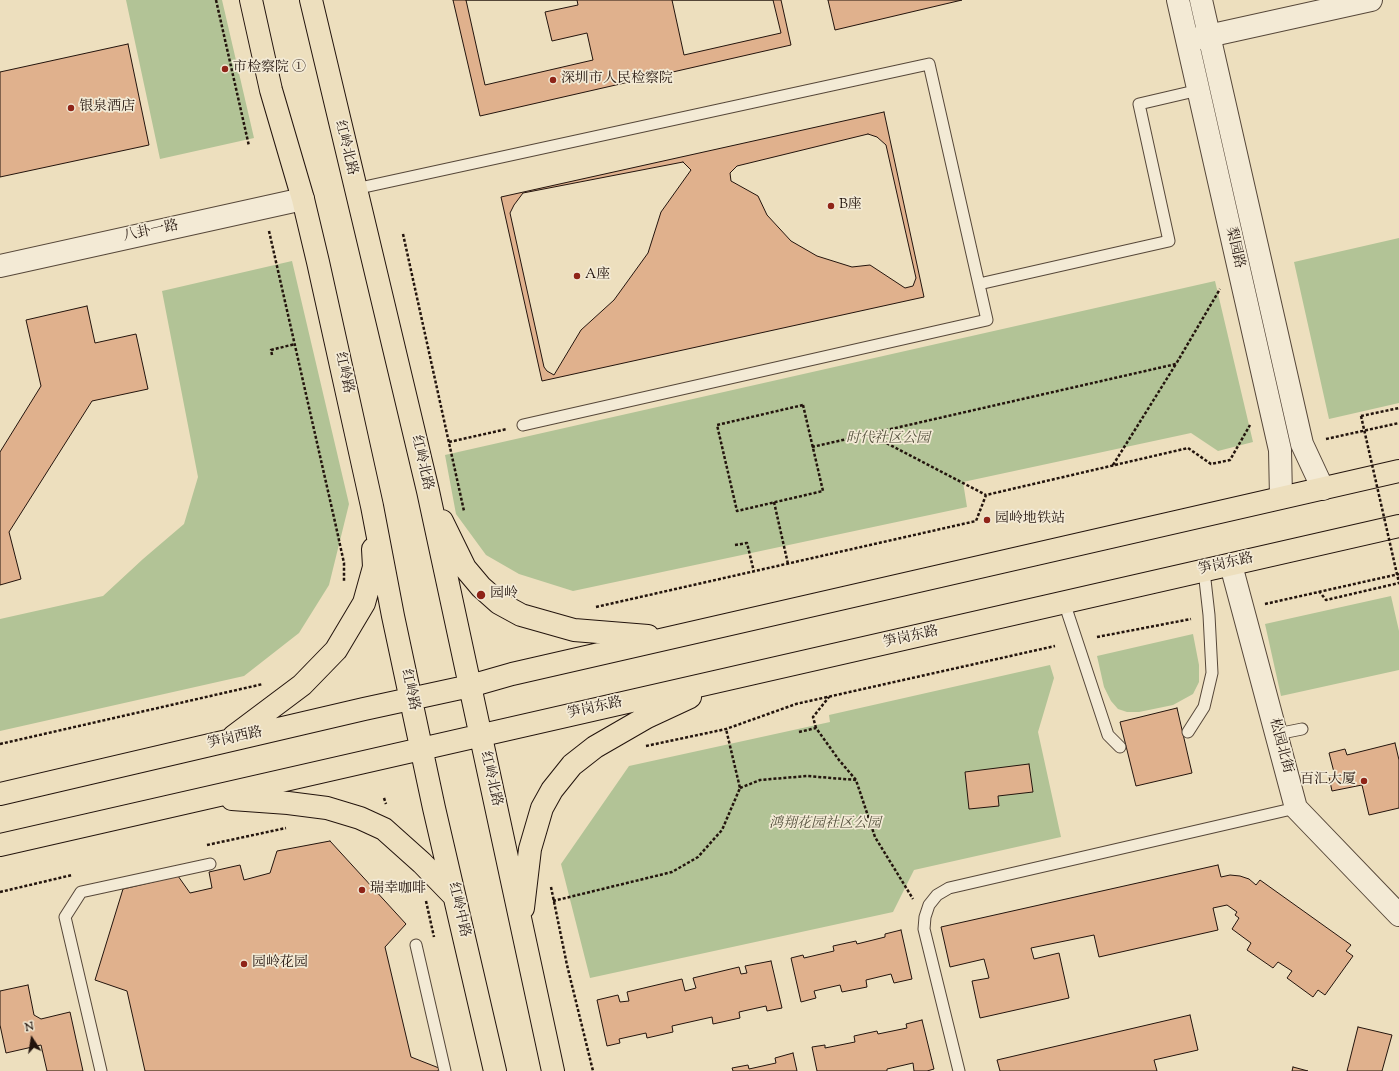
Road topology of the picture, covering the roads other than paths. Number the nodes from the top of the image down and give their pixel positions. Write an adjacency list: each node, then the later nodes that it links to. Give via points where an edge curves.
1 (251, 0): 10 (main road, 红岭路, via 271,90)
2 (311, 0): 9 (main road, 红岭北路)
3 (1178, 0): 7 (street, 梨园路)
4 (1201, 0): 6 (street, 梨园路)
5 (1371, 0): 6 (street)
6 (1209, 36): 7 (street); 15 (street, 梨园路, via 1302,444)
7 (1187, 41): 8 (street, 梨园路)
8 (1199, 90): 12 (lane, via 1138,104 1169,241); 17 (street, 梨园路, via 1280,450)
9 (355, 189): 12 (lane, via 929,64); 16 (main road, 红岭北路)
10 (303, 199): 11 (street, 八卦一路); 18 (main road, 红岭路)
11 (0, 266)
12 (979, 284): 13 (lane, via 987,320)
13 (523, 425)
14 (1399, 471): 15 (main road)
15 (1323, 488): 17 (main road)
16 (428, 491): 23 (main road, via 465,568 499,603 521,615 574,630); 25 (main road, 红岭北路)
17 (1281, 497): 23 (main road)
18 (372, 506): 26 (main road, 红岭路); 31 (main road, via 374,567 364,603 338,646 302,685)
19 (1399, 526): 20 (main road, 笋岗东路)
20 (1231, 564): 21 (main road, 笋岗东路); 29 (street, 松园北街)
21 (1204, 571): 22 (main road, 笋岗东路); 28 (lane, via 1212,673 1204,707)
22 (1064, 602): 24 (main road, 笋岗东路); 32 (lane, via 1108,735)
23 (669, 638): 25 (main road)
24 (722, 681): 30 (main road, 笋岗东路); 41 (main road, via 640,721 595,747 572,765 552,790 542,808 530,849)
25 (470, 686): 26 (main road, 笋岗西路); 30 (main road, 红岭北路)
26 (411, 698): 31 (main road, 笋岗西路); 33 (main road, 红岭路)
27 (1302, 728): 29 (lane)
28 (1188, 732)
29 (1277, 734): 36 (street, 松园北街)
30 (480, 735): 33 (main road, 笋岗东路); 41 (main road, 红岭北路)
31 (227, 741): 34 (main road, 笋岗西路)
32 (1120, 747)
33 (422, 749): 35 (main road); 39 (main road, 红岭中路)
34 (0, 794)
35 (211, 798): 37 (main road); 39 (main road, via 327,808 360,818 384,829 422,862)
36 (1296, 808): 40 (street, 松园北街); 47 (lane, via 949,888 937,895 928,905 924,929)
37 (0, 845)
38 (210, 864): 43 (lane, via 81,892 65,917)
39 (454, 896): 45 (main road, 红岭中路)
40 (1395, 906)
41 (521, 928): 46 (main road)
42 (416, 946): 44 (lane)
43 (101, 1071)
44 (445, 1071)
45 (495, 1071)
46 (553, 1071)
47 (959, 1071)

